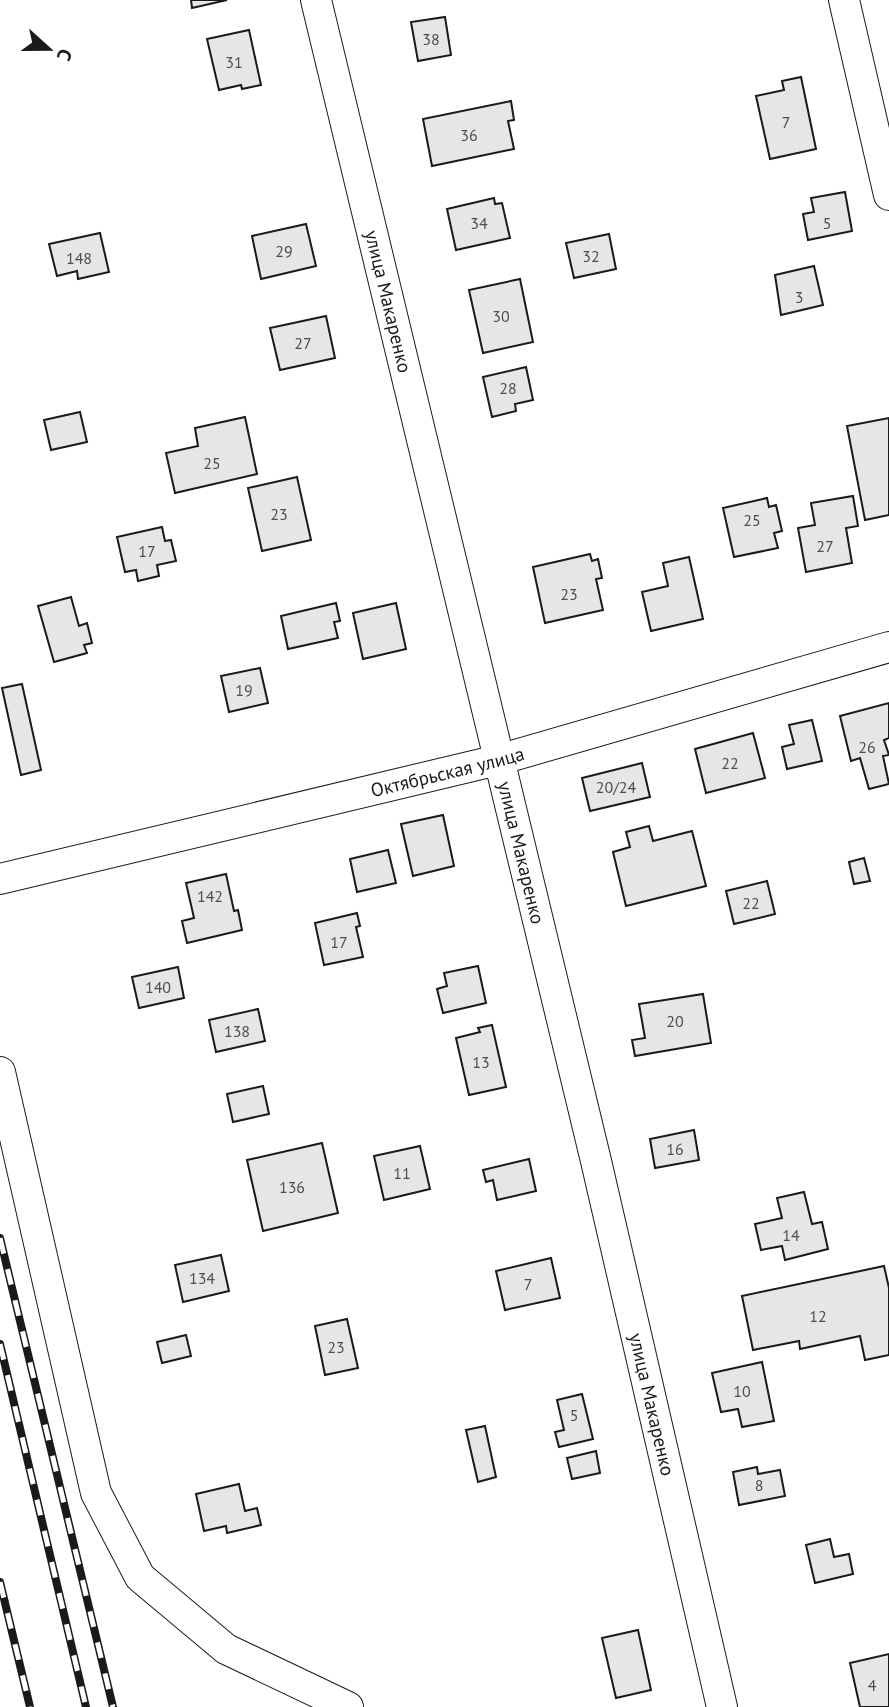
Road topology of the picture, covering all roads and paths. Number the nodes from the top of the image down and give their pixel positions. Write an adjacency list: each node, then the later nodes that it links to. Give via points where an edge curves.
1 (317, 0): 5 (street, улица Макаренко)
2 (845, 0): 3 (street)
3 (889, 195)
4 (889, 647): 5 (street, Октябрьская улица)
5 (498, 760): 6 (street, Октябрьская улица); 9 (street, улица Макаренко)
6 (0, 878)
7 (0, 1072): 8 (street, via 96,1493 140,1577 226,1649)
8 (348, 1707)
9 (722, 1707)

